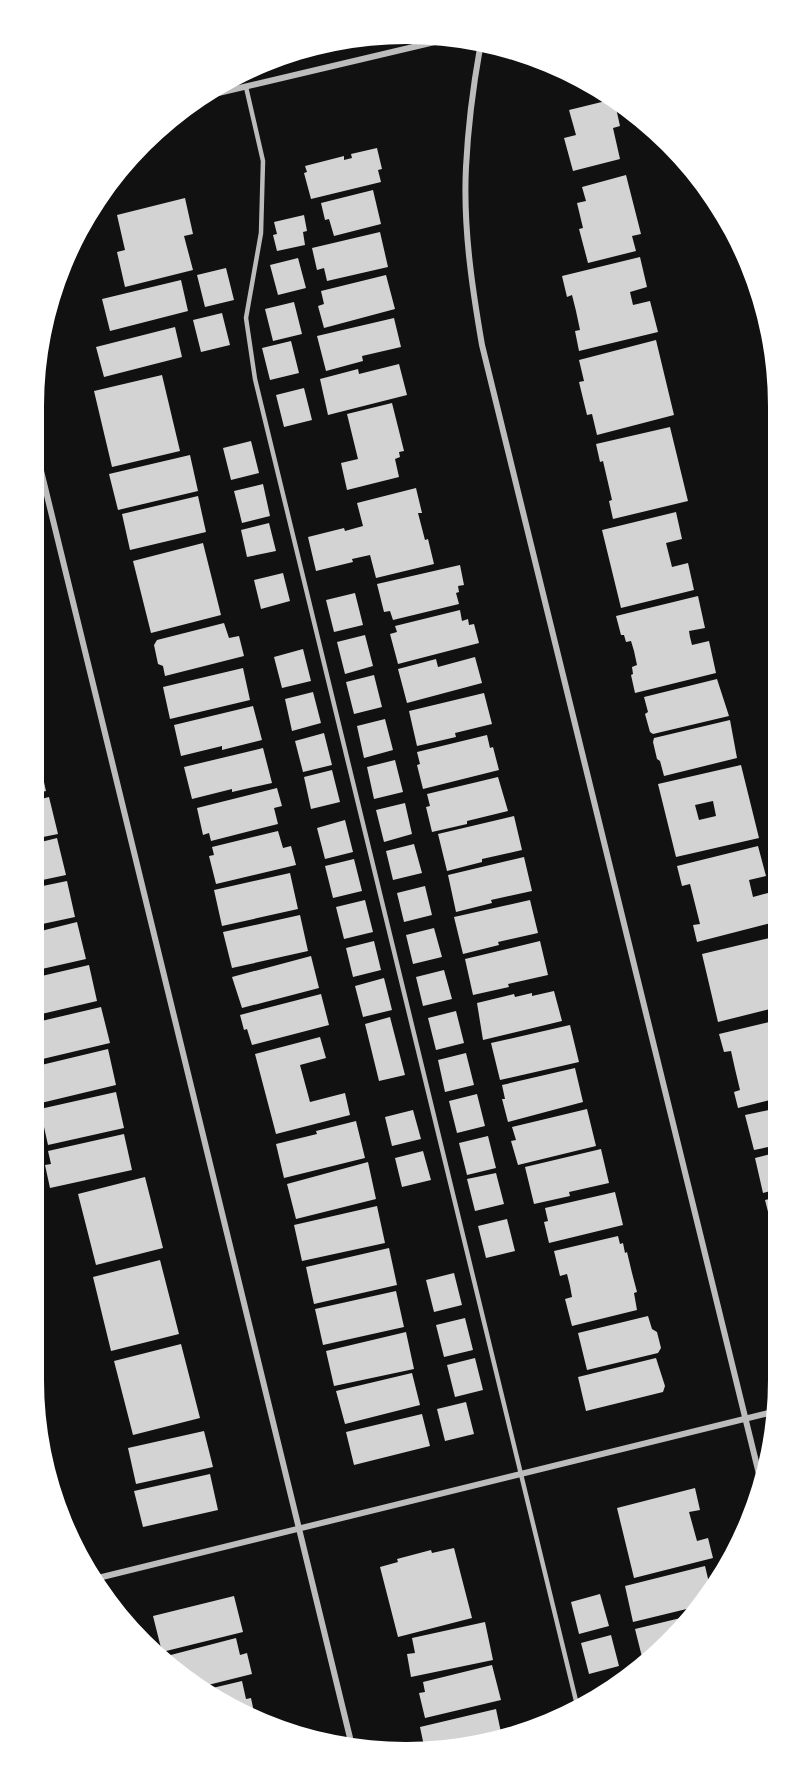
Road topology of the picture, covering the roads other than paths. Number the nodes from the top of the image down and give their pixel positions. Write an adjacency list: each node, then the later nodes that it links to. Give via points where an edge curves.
1 (426, 44): 3 (street)
2 (480, 51): 7 (street, via 471,100 466,200 473,294 482,345)
3 (246, 87): 4 (street); 9 (lane, via 263,161 261,233 246,318 255,379)
4 (226, 91)
5 (44, 483): 10 (street)
6 (767, 1414): 7 (street)
7 (745, 1419): 8 (street); 9 (street)
8 (758, 1468)
9 (520, 1475): 10 (street); 12 (lane)
10 (299, 1529): 11 (street); 13 (street)
11 (102, 1577)
12 (576, 1700)
13 (350, 1738)

